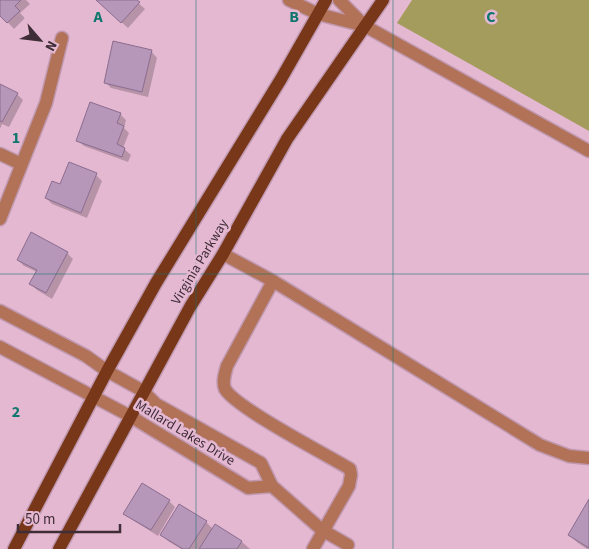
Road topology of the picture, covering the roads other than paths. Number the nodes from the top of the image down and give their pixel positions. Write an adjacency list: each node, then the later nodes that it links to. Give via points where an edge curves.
1 (289, 0): 5 (street)
2 (326, 0): 5 (main road, Virginia Parkway)
3 (339, 0): 6 (street)
4 (383, 0): 6 (main road, Virginia Parkway)
5 (318, 14): 6 (street); 16 (main road, Virginia Parkway, via 156,284)
6 (364, 26): 8 (street); 12 (main road, Virginia Parkway, via 287,140)
7 (62, 38): 10 (street, via 46,103)
8 (589, 151)
9 (0, 154): 10 (street)
10 (22, 164): 11 (street)
11 (0, 219)
12 (223, 254): 13 (street); 17 (main road, Virginia Parkway)
13 (273, 281): 20 (street, via 540,445 569,456); 22 (street, via 226,366 225,388 256,414 350,469 349,486)
14 (0, 311): 16 (street, Mallard Lakes Drive)
15 (0, 347): 18 (street, Mallard Lakes Drive)
16 (108, 371): 17 (street, Mallard Lakes Drive); 18 (main road, Virginia Parkway)
17 (143, 391): 19 (main road, Virginia Parkway); 21 (street, Mallard Lakes Drive, via 156,404 260,463)
18 (94, 396): 19 (street, Mallard Lakes Drive); 24 (main road, Virginia Parkway)
19 (130, 416): 21 (street, Mallard Lakes Drive, via 248,488); 25 (main road, Virginia Parkway)
20 (589, 458)
21 (272, 486): 22 (street)
22 (322, 530): 23 (street); 26 (street)
23 (348, 545)
24 (14, 549)
25 (59, 549)
26 (313, 549)

